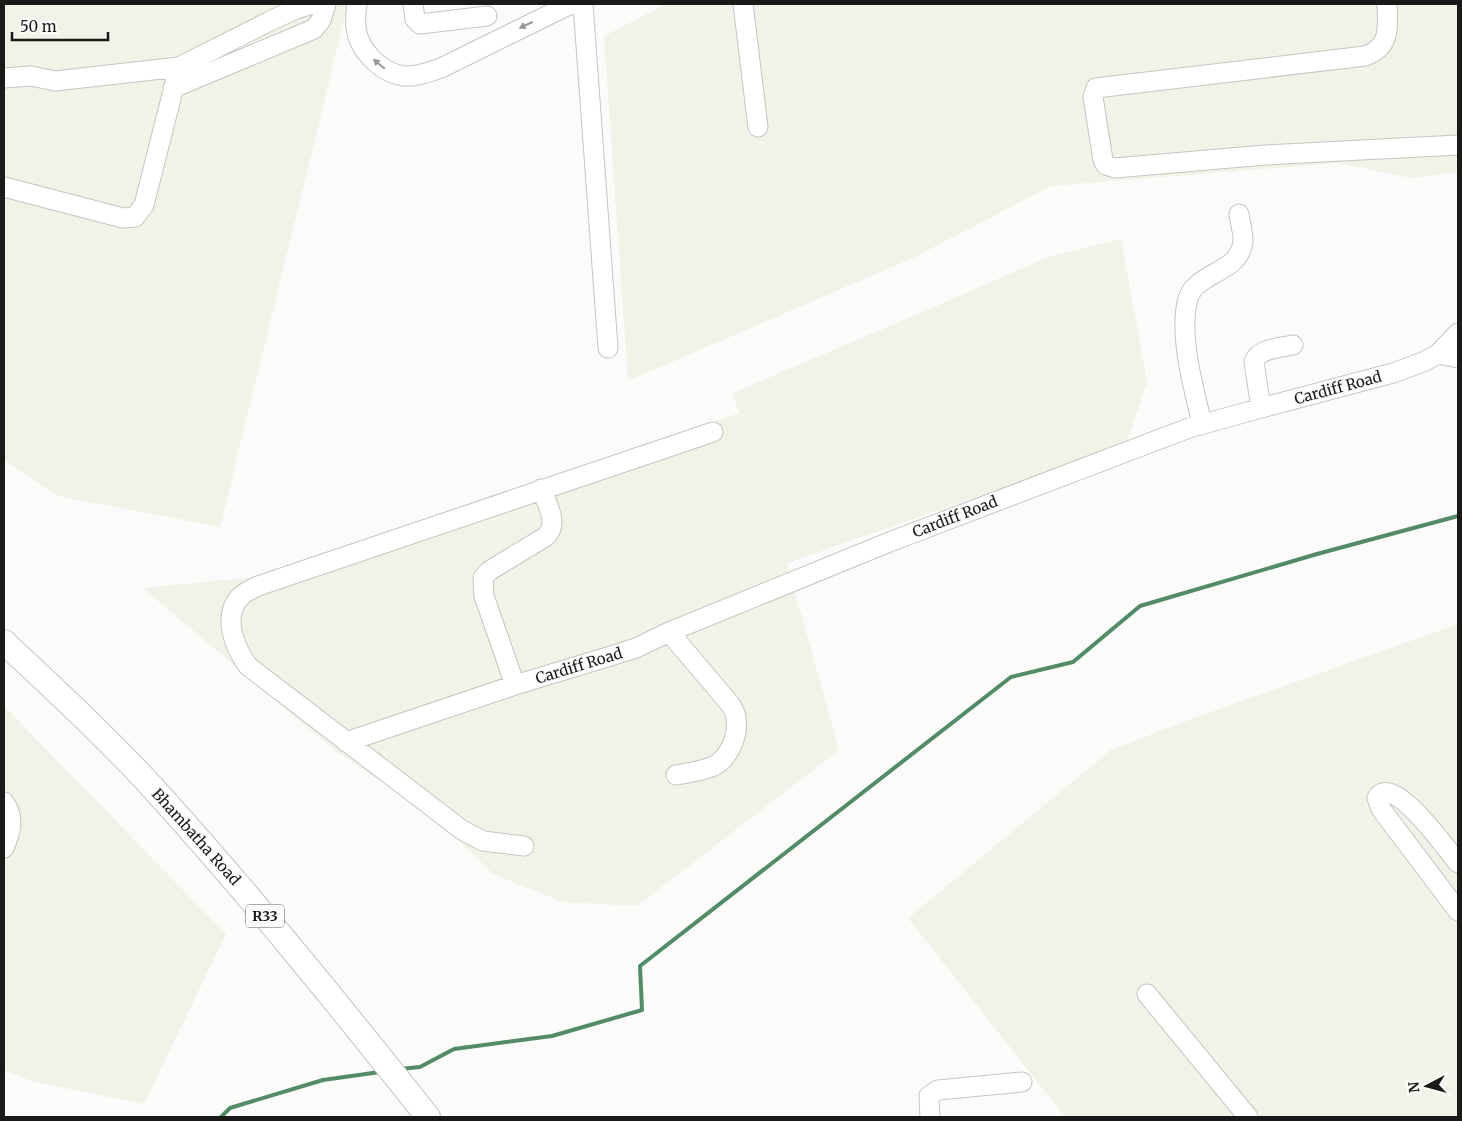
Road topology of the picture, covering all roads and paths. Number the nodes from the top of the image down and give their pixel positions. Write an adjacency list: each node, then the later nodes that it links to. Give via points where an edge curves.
1 (313, 4): 9 (street)
2 (326, 4): 13 (street, via 322,20 309,32)
3 (357, 4): 5 (street, one-way to 3, via 442,68 404,76 376,63 364,47 356,27)
4 (414, 4): 10 (street, via 415,19 420,24)
5 (570, 4)
6 (583, 4): 20 (street)
7 (743, 4): 14 (street)
8 (1387, 4): 15 (street, via 1386,39 1375,53 1365,56 1096,88 1093,97 1103,160 1106,165 1116,168 1265,155)
9 (269, 12): 11 (street)
10 (487, 16)
11 (179, 67): 12 (street, via 55,81 31,76); 13 (street)
12 (4, 78)
13 (173, 88): 16 (street, via 144,205 135,217 123,218)
14 (758, 127)
15 (1458, 145)
16 (4, 186)
17 (1239, 214): 24 (street, via 1243,240 1240,252 1233,262 1192,290 1186,310 1189,364)
18 (1458, 333): 21 (street, Cardiff Road)
19 (1293, 345): 23 (street, via 1260,352 1255,357)
20 (608, 348)
21 (1438, 354): 22 (street); 23 (street, Cardiff Road, via 1394,373)
22 (1458, 358)
23 (1261, 408): 24 (street, Cardiff Road)
24 (1202, 424): 27 (street, Cardiff Road, via 892,541)
25 (713, 432): 26 (street)
26 (541, 489): 29 (street, via 552,517 550,532 483,578 484,596); 30 (street, via 258,586 241,596 233,611 231,625 236,648 248,666)
27 (669, 632): 29 (street, Cardiff Road, via 614,656); 31 (street, via 730,704 736,718 733,741 719,763)
28 (4, 642): 39 (main road, Bhambatha Road / R33, via 161,797 271,922)
29 (515, 685): 30 (street, Cardiff Road)
30 (346, 742): 33 (street, via 473,837 492,843)
31 (676, 775)
32 (4, 802): 34 (street, via 11,818 10,835)
33 (524, 846)
34 (4, 848)
35 (1456, 854): 36 (street, via 1398,796 1389,792 1379,795 1380,809)
36 (1458, 911)
37 (1148, 994): 41 (street)
38 (1022, 1082): 40 (street, via 938,1090 929,1096)
39 (428, 1117)
40 (930, 1117)
41 (1248, 1117)

